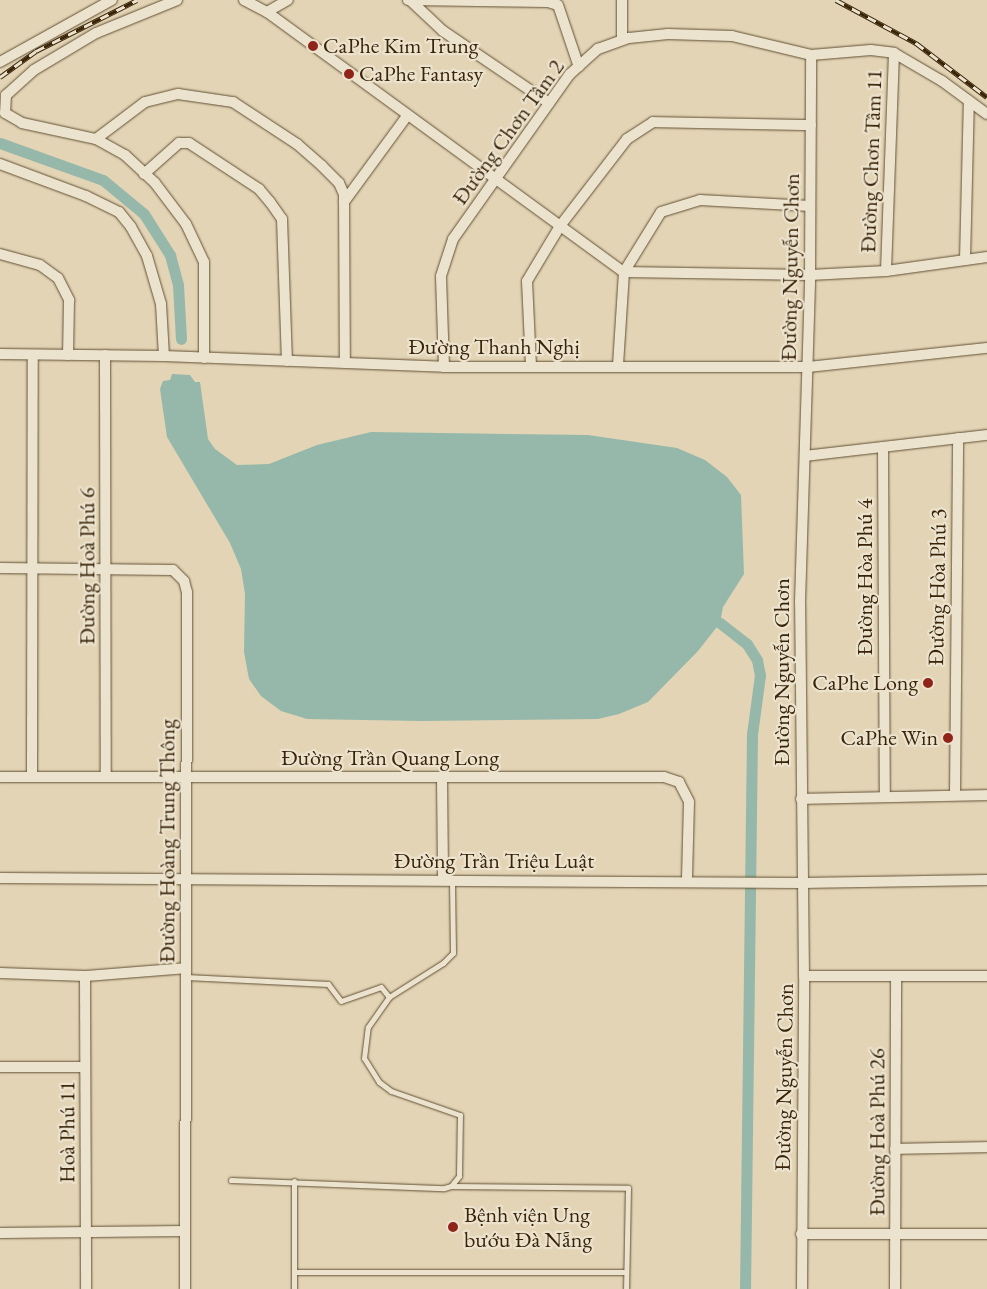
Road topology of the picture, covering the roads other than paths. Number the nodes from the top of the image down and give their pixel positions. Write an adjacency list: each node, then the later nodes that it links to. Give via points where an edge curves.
1 (112, 0): 11 (street)
2 (177, 0): 18 (street, via 96,33 34,70 6,96 5,113 22,123)
3 (244, 0): 7 (street)
4 (288, 0): 7 (street)
5 (409, 0): 12 (street, via 548,2 558,5); 14 (street, via 443,31)
6 (622, 0): 8 (street)
7 (267, 12): 16 (street)
8 (622, 40): 10 (street, Đường Chơn Tâm 2, via 668,34 732,36); 12 (street, Đường Chơn Tâm 2, via 598,49)
9 (894, 53): 10 (street, Đường Chơn Tâm 2, via 871,50); 13 (street); 28 (street, Đường Chơn Tâm 11)
10 (811, 55): 17 (street, Đường Nguyễn Chơn)
11 (0, 62)
12 (579, 67): 14 (street, Đường Chơn Tâm 2)
13 (969, 101): 15 (street); 27 (street)
14 (549, 103): 21 (street, Đường Chơn Tâm 2)
15 (987, 114)
16 (407, 116): 21 (street); 22 (street)
17 (810, 125): 23 (street, Đường Nguyễn Chơn); 24 (street, via 653,122 627,139)
18 (96, 139): 20 (street, via 125,155); 22 (street, via 144,102 178,94 233,102 296,144 322,166 339,183)
19 (0, 164): 36 (street, via 94,200 118,212 131,227 147,256 161,304)
20 (144, 174): 37 (street, via 186,224 204,262); 38 (street, via 179,143 189,143 258,189 270,202 282,219)
21 (494, 178): 24 (street); 42 (street, Đường Chơn Tâm 2, via 453,239 441,276)
22 (344, 202): 39 (street)
23 (810, 206): 29 (street, via 700,200 661,212); 30 (street, Đường Nguyễn Chơn)
24 (560, 226): 29 (street); 41 (street, via 527,281)
25 (2, 256): 34 (street, via 40,265 58,278 69,300)
26 (987, 257): 27 (street)
27 (965, 260): 28 (street)
28 (886, 270): 30 (street)
29 (624, 272): 30 (street); 40 (street)
30 (810, 276): 43 (street, Đường Nguyễn Chơn)
31 (987, 348): 43 (street, Đường Thanh Nghị)
32 (0, 354): 33 (street, Đường Thanh Nghị)
33 (33, 355): 34 (street, Đường Thanh Nghị); 49 (street)
34 (68, 355): 35 (street, Đường Thanh Nghị)
35 (105, 355): 36 (street, Đường Thanh Nghị); 50 (street, Đường Hoà Phú 6)
36 (164, 356): 37 (street, Đường Thanh Nghị)
37 (204, 358): 38 (street, Đường Thanh Nghị)
38 (287, 361): 39 (street, Đường Thanh Nghị)
39 (345, 363): 42 (street, Đường Thanh Nghị)
40 (618, 365): 41 (street, Đường Thanh Nghị); 43 (street, Đường Thanh Nghị)
41 (532, 366): 42 (street, Đường Thanh Nghị)
42 (444, 367)
43 (808, 367): 47 (street, Đường Nguyễn Chơn)
44 (987, 435): 45 (street)
45 (958, 438): 46 (street); 57 (street, Đường Hòa Phú 3)
46 (883, 447): 47 (street); 58 (street, Đường Hòa Phú 4)
47 (805, 456): 59 (street, Đường Nguyễn Chơn, via 800,602)
48 (0, 568): 49 (street, Đường Hoàng Trung Thông)
49 (33, 568): 50 (street, Đường Hoàng Trung Thông); 55 (street)
50 (107, 569): 51 (street, Đường Hoà Phú 6); 52 (street, Đường Hoàng Trung Thông, via 173,570 184,581 187,592)
51 (106, 777): 52 (street, Đường Trần Quang Long); 55 (street, Đường Trần Quang Long)
52 (186, 777): 53 (street, Đường Trần Quang Long); 61 (street, Đường Hoàng Trung Thông)
53 (442, 777): 62 (street); 63 (street, Đường Trần Quang Long, via 664,776 679,782 689,802)
54 (0, 778): 55 (street, Đường Trần Quang Long)
55 (32, 778)
56 (987, 795): 57 (street)
57 (955, 796): 58 (street)
58 (885, 797): 59 (street)
59 (801, 799): 65 (street, Đường Nguyễn Chơn)
60 (0, 878): 61 (street, Đường Trần Triệu Luật)
61 (186, 878): 62 (street, Đường Trần Triệu Luật); 67 (street, Đường Hoàng Trung Thông)
62 (448, 879): 63 (street, Đường Trần Triệu Luật); 72 (lane, via 452,953 443,963)
63 (687, 880): 65 (street, Đường Trần Triệu Luật)
64 (987, 880): 65 (street, Đường Trần Triệu Luật)
65 (801, 883): 69 (street, Đường Nguyễn Chơn)
66 (0, 973): 68 (street)
67 (186, 973): 68 (street); 72 (lane, via 328,984 341,1001 381,987); 80 (street, Đường Hoàng Trung Thông)
68 (85, 976): 74 (street, Hoà Phú 11)
69 (804, 976): 70 (street); 83 (street, Đường Nguyễn Chơn)
70 (896, 976): 71 (street); 76 (street, Đường Hoà Phú 26)
71 (987, 976)
72 (389, 997): 79 (lane, via 368,1027 364,1058 378,1082 391,1091 460,1115 461,1168)
73 (0, 1067): 74 (street)
74 (85, 1067): 81 (street, Hoà Phú 11)
75 (987, 1147): 76 (street)
76 (895, 1149): 84 (street, Đường Hoà Phú 26)
77 (231, 1180): 78 (lane)
78 (294, 1181): 79 (lane); 86 (lane)
79 (451, 1186): 87 (lane, via 628,1188)
80 (185, 1231): 81 (street); 89 (street, Đường Hoàng Trung Thông)
81 (86, 1232): 82 (street); 88 (street, Hoà Phú 11)
82 (0, 1233)
83 (801, 1234): 84 (street); 92 (street, Đường Nguyễn Chơn)
84 (895, 1234): 85 (street); 93 (street, Đường Hoà Phú 26)
85 (987, 1234)
86 (296, 1272): 87 (lane); 90 (lane)
87 (626, 1272): 91 (lane)
88 (86, 1289)
89 (185, 1289)
90 (294, 1289)
91 (626, 1289)
92 (802, 1289)
93 (895, 1289)

